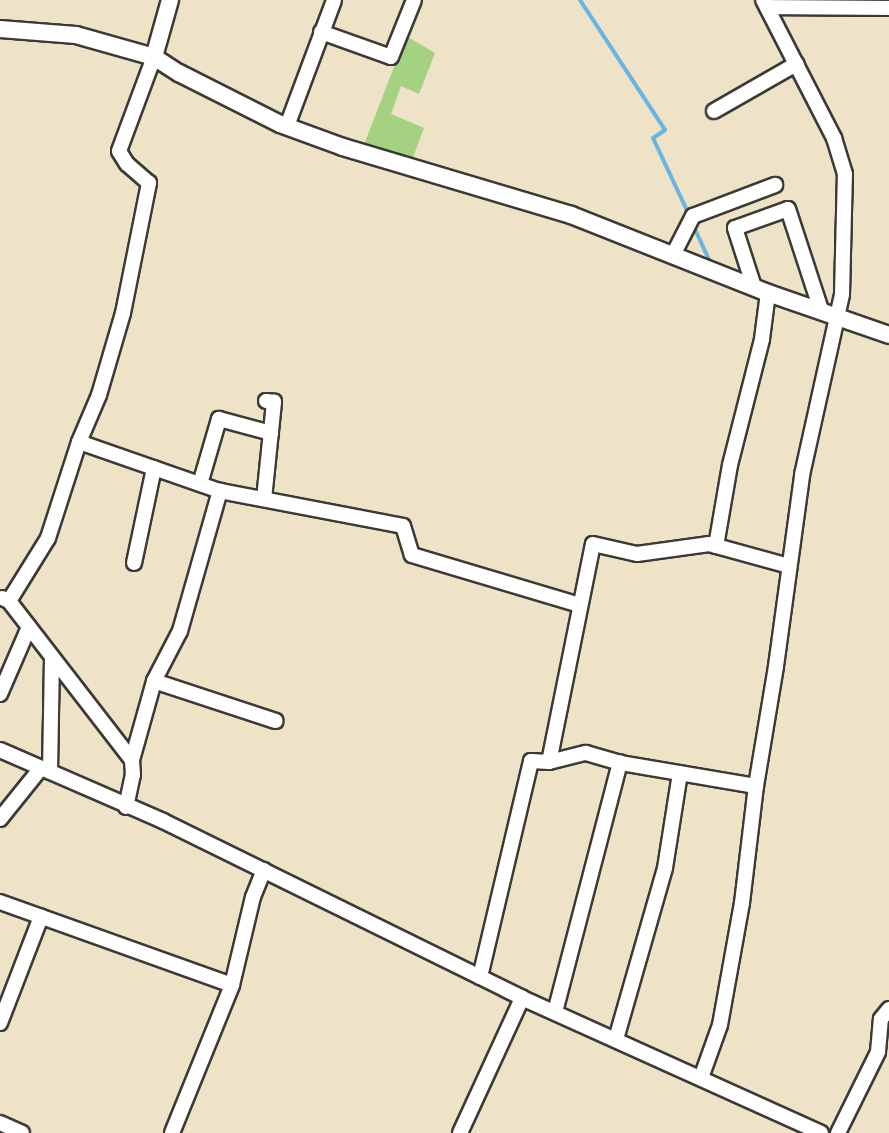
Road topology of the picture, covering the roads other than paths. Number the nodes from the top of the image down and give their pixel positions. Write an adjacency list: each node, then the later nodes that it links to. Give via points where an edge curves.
1 (170, 0): 8 (street)
2 (334, 0): 7 (street)
3 (414, 0): 7 (street, via 391,57)
4 (765, 3): 5 (street); 9 (street)
5 (889, 8)
6 (0, 29): 8 (street, via 76,35)
7 (321, 32): 11 (street)
8 (154, 57): 11 (street); 20 (street, via 119,151 127,164 149,183 149,191 123,313 99,395)
9 (796, 64): 10 (street); 16 (street, via 834,138 844,174 842,294)
10 (714, 111)
11 (287, 126): 13 (street, via 343,147 571,215)
12 (775, 185): 13 (street, via 693,216)
13 (672, 255): 14 (street)
14 (761, 290): 15 (street); 15 (street, via 735,228 788,209); 25 (street, via 762,339 730,465)
15 (821, 310): 16 (street)
16 (837, 317): 17 (street); 27 (street, via 802,475)
17 (889, 335)
18 (266, 401): 19 (street, via 274,402)
19 (271, 433): 22 (street, via 219,419); 24 (street)
20 (80, 442): 21 (street); 28 (street, via 48,538)
21 (153, 468): 22 (street); 26 (street)
22 (200, 484): 23 (street)
23 (220, 491): 24 (street); 32 (street, via 180,631)
24 (264, 500): 29 (street, via 403,526 412,555)
25 (716, 546): 27 (street); 29 (street, via 637,554 592,544)
26 (134, 563)
27 (789, 566): 41 (street)
28 (4, 599): 30 (street)
29 (580, 605): 37 (street)
30 (29, 627): 31 (street); 33 (street)
31 (52, 658): 36 (street); 39 (street)
32 (154, 681): 34 (street); 36 (street)
33 (0, 694)
34 (276, 722)
35 (0, 750): 39 (street)
36 (132, 760): 42 (street)
37 (549, 762): 38 (street, via 585,753); 47 (street, via 531,761)
38 (620, 762): 40 (street); 51 (street)
39 (45, 770): 42 (street); 43 (street)
40 (680, 773): 41 (street); 53 (street, via 665,868)
41 (756, 786): 54 (street, via 744,891 720,1025)
42 (126, 807): 44 (street)
43 (0, 819)
44 (264, 870): 47 (street); 48 (street)
45 (0, 902): 46 (street)
46 (41, 917): 48 (street); 52 (street)
47 (480, 977): 49 (street)
48 (232, 985): 58 (street)
49 (522, 998): 51 (street); 59 (street)
50 (889, 1009): 61 (street, via 881,1019 878,1052)
51 (555, 1012): 53 (street)
52 (0, 1023)
53 (616, 1039): 54 (street)
54 (701, 1078): 56 (street)
55 (0, 1123): 57 (street)
56 (796, 1127): 60 (street)
57 (22, 1133)
58 (172, 1133)
59 (460, 1133)
60 (821, 1133)
61 (838, 1133)

